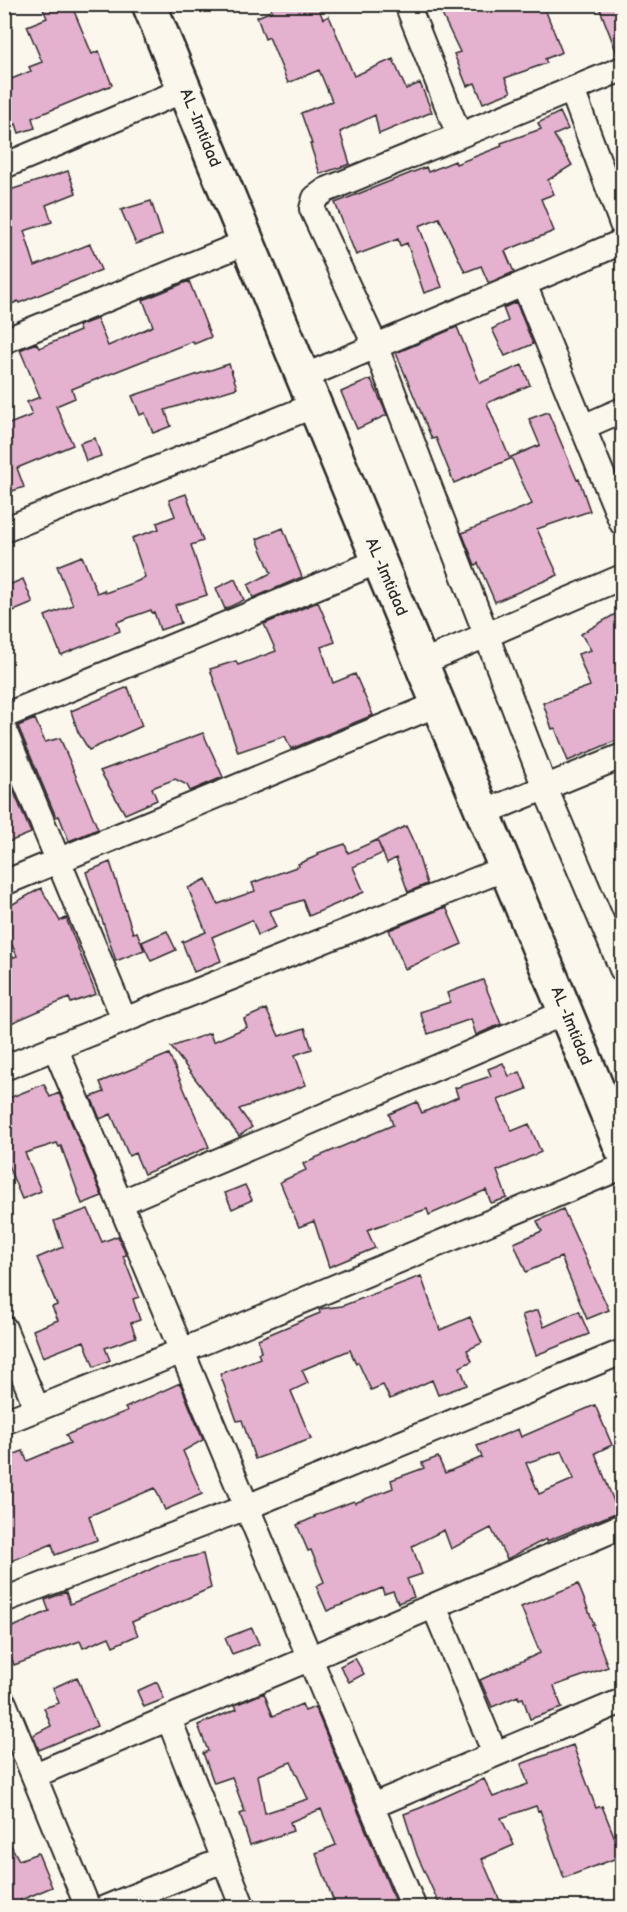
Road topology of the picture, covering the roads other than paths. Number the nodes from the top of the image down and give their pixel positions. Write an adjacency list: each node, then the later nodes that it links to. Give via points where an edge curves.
1 (149, 4): 4 (street, AL -Imtidad)
2 (407, 4): 6 (street)
3 (622, 69): 5 (street)
4 (184, 90): 7 (street); 9 (street, AL -Imtidad)
5 (572, 90): 6 (street); 8 (street)
6 (459, 135): 13 (street, via 315,198 312,209)
7 (4, 166)
8 (622, 224)
9 (247, 242): 12 (street); 14 (street, AL -Imtidad)
10 (622, 242): 11 (street)
11 (524, 284): 13 (street); 16 (street)
12 (4, 341)
13 (375, 345): 14 (street); 21 (street)
14 (309, 391): 18 (street); 19 (street, AL -Imtidad)
15 (622, 410): 16 (street)
16 (583, 427): 17 (street)
17 (622, 523)
18 (4, 530)
19 (379, 561): 22 (street, AL -Imtidad); 24 (street)
20 (622, 578): 21 (street)
21 (486, 635): 22 (street); 27 (street)
22 (421, 663): 23 (street, AL -Imtidad)
23 (438, 704): 28 (street, AL -Imtidad); 29 (street)
24 (4, 716)
25 (4, 730): 29 (street)
26 (622, 756): 27 (street)
27 (545, 788): 28 (street); 32 (street)
28 (483, 813): 30 (street, AL -Imtidad)
29 (58, 861): 31 (street); 34 (street)
30 (506, 868): 33 (street, AL -Imtidad); 34 (street)
31 (4, 883)
32 (622, 969)
33 (566, 1012): 37 (street, AL -Imtidad); 39 (street)
34 (124, 1019): 35 (street)
35 (55, 1047): 36 (street); 39 (street)
36 (4, 1068)
37 (619, 1129)
38 (622, 1167): 41 (street)
39 (120, 1203): 41 (street)
40 (4, 1328): 43 (street)
41 (182, 1351): 43 (street); 45 (street)
42 (622, 1352): 45 (street)
43 (37, 1409): 44 (street)
44 (4, 1422)
45 (247, 1507): 47 (street); 49 (street)
46 (622, 1526): 48 (street)
47 (4, 1600)
48 (434, 1606): 49 (street); 53 (street)
49 (310, 1658): 52 (street); 55 (street)
50 (622, 1701): 53 (street)
51 (4, 1702): 54 (street)
52 (169, 1719): 54 (street); 56 (street)
53 (495, 1754): 55 (street)
54 (35, 1775): 57 (street)
55 (372, 1806): 60 (street)
56 (223, 1860): 58 (street); 59 (street)
57 (88, 1908)
58 (105, 1908)
59 (243, 1908)
60 (414, 1908)

